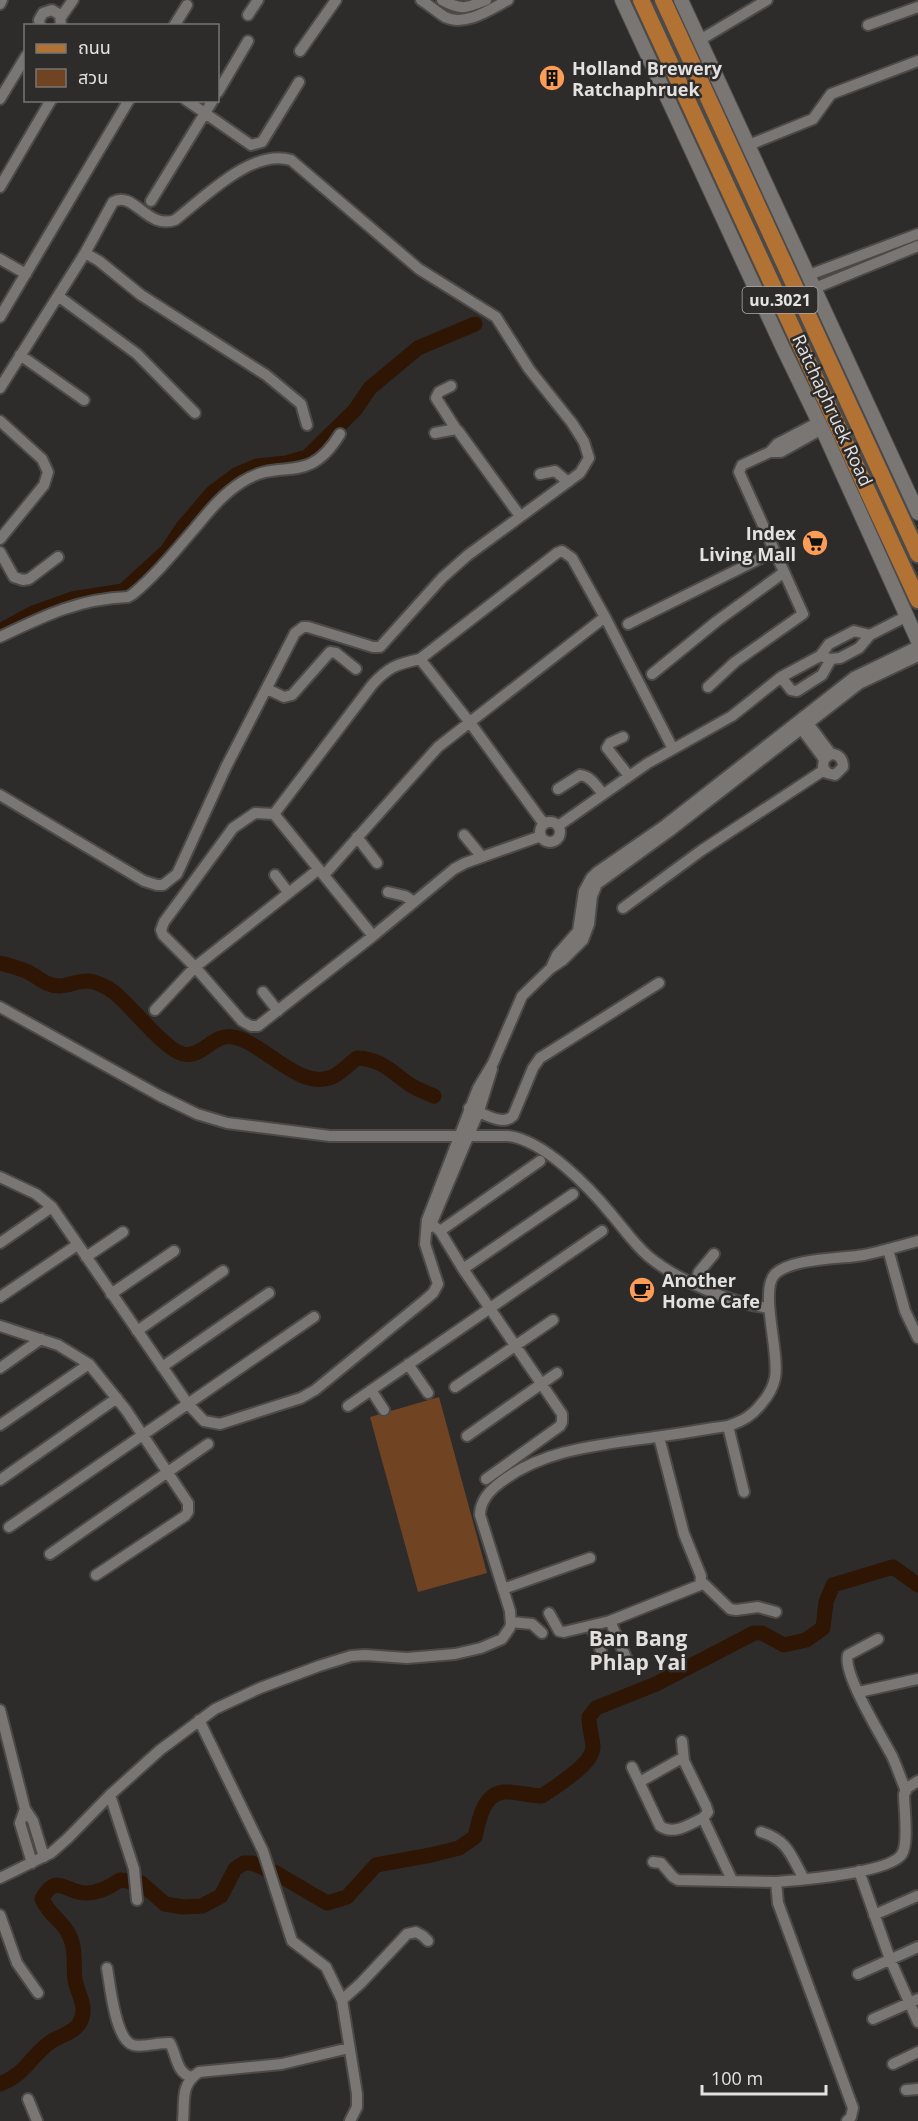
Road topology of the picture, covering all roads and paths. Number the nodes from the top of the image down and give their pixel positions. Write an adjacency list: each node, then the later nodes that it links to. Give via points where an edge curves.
1 (2, 0): 16 (street)
2 (59, 0): 21 (street)
3 (73, 0): 21 (street)
4 (258, 0): 20 (street)
5 (336, 0): 27 (street)
6 (442, 0): 17 (street, via 459,8)
7 (486, 0): 17 (street)
8 (508, 0): 15 (street, via 476,16 453,20)
9 (622, 0): 60 (main road, Ratchaphruek Road / นบ.3021)
10 (641, 0): 52 (main road, Ratchaphruek Road / นบ.3021)
11 (663, 0): 71 (main road, Ratchaphruek Road / นบ.3021)
12 (681, 0): 25 (main road, Ratchaphruek Road / นบ.3021)
13 (767, 0): 25 (street)
14 (916, 0): 19 (street)
15 (429, 2)
16 (0, 4)
17 (467, 4)
18 (187, 5): 23 (street)
19 (918, 7): 24 (street)
20 (248, 15)
21 (58, 17): 22 (street, via 43,13)
22 (40, 24)
23 (175, 24)
24 (868, 25)
25 (700, 40): 38 (main road, Ratchaphruek Road / นบ.3021)
26 (248, 41): 31 (street)
27 (300, 51)
28 (24, 59): 32 (street)
29 (918, 61): 38 (street, via 831,94 813,119)
30 (299, 82): 37 (street, via 262,142 256,145)
31 (219, 90)
32 (0, 99)
33 (50, 102): 39 (street)
34 (128, 102): 47 (street)
35 (189, 102): 37 (street)
36 (212, 102): 37 (street)
37 (205, 113): 40 (street)
38 (749, 145): 48 (main road, Ratchaphruek Road / นบ.3021)
39 (0, 187)
40 (151, 201)
41 (918, 234): 43 (street)
42 (918, 246): 46 (street)
43 (870, 251): 46 (street); 48 (street)
44 (85, 253): 50 (street); 59 (street, via 141,295 266,375 301,404); 65 (street, via 107,210 118,199 166,223 257,160 291,160 419,269 496,317 587,449 589,458 584,469)
45 (0, 259): 47 (street)
46 (874, 264): 49 (street)
47 (26, 274): 51 (street)
48 (809, 275): 49 (main road, Ratchaphruek Road / นบ.3021)
49 (818, 287): 66 (main road, Ratchaphruek Road / นบ.3021)
50 (58, 296): 53 (street); 57 (street, via 137,354)
51 (0, 317)
52 (796, 334): 60 (main road); 74 (main road, Ratchaphruek Road / นบ.3021)
53 (20, 355): 55 (street); 56 (street)
54 (450, 386): 61 (street, via 436,398)
55 (0, 388)
56 (84, 400)
57 (195, 413)
58 (0, 422): 68 (street, via 42,459 48,472 45,485)
59 (307, 425)
60 (822, 428): 70 (street, via 781,452 770,452 742,465 739,472); 75 (main road, Ratchaphruek Road / นบ.3021)
61 (456, 429): 62 (street); 67 (street)
62 (435, 433)
63 (340, 434): 79 (street, via 323,457 309,465 256,474 225,494 161,568 128,597 58,610)
64 (540, 474): 65 (street, via 555,471)
65 (568, 482): 67 (street)
66 (918, 513)
67 (520, 516): 90 (street, via 442,578 380,646 308,627 299,630)
68 (0, 539)
69 (0, 552): 72 (street, via 14,577 23,580)
70 (773, 552): 73 (street); 77 (street)
71 (918, 554)
72 (58, 557)
73 (783, 573): 86 (street); 89 (street, via 803,614 735,662)
74 (918, 600)
75 (907, 616): 78 (street); 80 (main road, Ratchaphruek Road / นบ.3021)
76 (605, 617): 84 (street, via 572,558 562,550); 92 (street); 94 (street)
77 (628, 624)
78 (870, 634): 83 (street, via 859,648 840,658); 83 (street, via 854,632 828,644)
79 (0, 637)
80 (918, 641)
81 (918, 646): 88 (street)
82 (918, 656): 88 (street)
83 (825, 658): 87 (street); 87 (street, via 822,675 797,691 791,690)
84 (420, 659): 92 (street); 101 (street, via 384,672)
85 (356, 669): 90 (street, via 330,651 292,695 284,697)
86 (652, 674)
87 (781, 677): 94 (street, via 732,716)
88 (856, 681): 91 (street)
89 (708, 687)
90 (267, 689): 100 (street, via 181,867 163,885 144,882)
91 (802, 722): 95 (street); 122 (street, via 602,879 587,907 584,940 522,996 493,1063 490,1080)
92 (471, 724): 102 (street); 106 (street, via 438,747)
93 (623, 737): 97 (street, via 607,748)
94 (673, 749): 97 (street)
95 (828, 756): 96 (street); 96 (street, via 839,756 843,766 835,775)
96 (824, 770): 114 (street, via 702,850)
97 (629, 776): 99 (street)
98 (558, 789): 99 (street, via 580,775 590,779)
99 (603, 794): 103 (street)
100 (0, 795)
101 (274, 814): 109 (street); 116 (street, via 255,813 233,828 164,922 163,935)
102 (544, 824): 103 (street, via 553,822); 105 (street)
103 (558, 826): 105 (street, via 559,836 555,840 546,841)
104 (464, 835): 107 (street)
105 (541, 836): 107 (street)
106 (357, 837): 108 (street); 109 (street)
107 (482, 857): 113 (street, via 454,869)
108 (377, 863)
109 (321, 872): 111 (street); 115 (street)
110 (275, 875): 111 (street)
111 (288, 892): 116 (street)
112 (388, 892): 113 (street)
113 (414, 902): 115 (street)
114 (623, 908)
115 (373, 936): 121 (street)
116 (195, 967): 120 (street); 121 (street, via 246,1024 258,1026)
117 (658, 983): 122 (street, via 540,1058 510,1119 502,1121)
118 (263, 992): 121 (street)
119 (0, 1007): 123 (street, via 160,1096 214,1119 330,1136)
120 (155, 1010)
121 (278, 1011)
122 (474, 1110): 123 (street)
123 (459, 1136): 128 (street); 140 (street, via 514,1136 543,1149 596,1197 649,1257)
124 (540, 1161): 128 (street)
125 (3, 1182): 127 (street, via 36,1194)
126 (573, 1194): 138 (street)
127 (52, 1208): 132 (street); 133 (street)
128 (431, 1226): 138 (street); 163 (street, via 425,1244 438,1284 433,1293 315,1389 301,1398 220,1424 210,1424)
129 (602, 1231): 144 (street)
130 (123, 1232): 137 (street)
131 (918, 1241): 134 (street)
132 (0, 1243)
133 (77, 1245): 137 (street); 143 (street)
134 (888, 1249): 145 (street, via 782,1269 770,1283); 150 (street, via 902,1301)
135 (174, 1251): 142 (street)
136 (714, 1254): 140 (street)
137 (86, 1257): 142 (street)
138 (463, 1269): 144 (street)
139 (224, 1271): 149 (street)
140 (694, 1283): 145 (street, via 743,1303)
141 (268, 1293): 155 (street)
142 (111, 1294): 149 (street)
143 (0, 1297)
144 (489, 1308): 152 (street); 154 (street)
145 (769, 1308): 167 (street, via 776,1358 774,1381 754,1412)
146 (314, 1317): 163 (street)
147 (553, 1320): 152 (street)
148 (0, 1326): 151 (street)
149 (137, 1331): 155 (street)
150 (918, 1338)
151 (41, 1339): 153 (street); 156 (street)
152 (515, 1347): 158 (street); 159 (street)
153 (89, 1364): 162 (street); 166 (street)
154 (408, 1364): 160 (street); 161 (street)
155 (162, 1367): 163 (street)
156 (0, 1368)
157 (557, 1373): 158 (street)
158 (541, 1384): 169 (street); 173 (street, via 562,1414 560,1426)
159 (455, 1387)
160 (371, 1390): 164 (street); 165 (street)
161 (428, 1393)
162 (117, 1398): 168 (street); 174 (street)
163 (188, 1404): 168 (street)
164 (348, 1406)
165 (384, 1410)
166 (0, 1425)
167 (728, 1426): 170 (street); 175 (street)
168 (142, 1436): 172 (street); 176 (street)
169 (467, 1436)
170 (658, 1437): 180 (street); 181 (street, via 552,1456 521,1469 490,1491 481,1504 480,1515)
171 (208, 1444): 172 (street)
172 (168, 1473): 177 (street); 179 (street, via 188,1503 188,1512)
173 (486, 1479)
174 (0, 1480)
175 (744, 1492)
176 (9, 1527)
177 (50, 1554)
178 (590, 1558): 181 (street)
179 (96, 1575)
180 (702, 1582): 182 (street, via 730,1609 758,1607); 184 (street)
181 (503, 1589): 185 (street)
182 (776, 1612)
183 (549, 1613): 186 (street, via 561,1632)
184 (610, 1621): 186 (street); 190 (street)
185 (511, 1622): 187 (street, via 532,1624); 194 (street, via 502,1639 455,1654 407,1658 351,1656 318,1666 260,1688)
186 (591, 1626): 189 (street)
187 (542, 1633)
188 (878, 1639): 192 (street, via 848,1655 847,1664)
189 (601, 1651)
190 (628, 1662)
191 (918, 1679): 192 (street)
192 (859, 1692): 200 (street)
193 (0, 1710): 202 (street)
194 (199, 1720): 201 (street); 223 (street, via 262,1851 292,1941 326,1966)
195 (682, 1741): 196 (street)
196 (682, 1758): 198 (street); 203 (street, via 706,1806 708,1812)
197 (632, 1767): 203 (street, via 665,1830 676,1830)
198 (643, 1780)
199 (918, 1781): 200 (street)
200 (906, 1791): 209 (street, via 901,1856)
201 (110, 1795): 205 (street); 213 (street, via 134,1869)
202 (25, 1809): 205 (street); 207 (street, via 20,1823)
203 (703, 1818): 210 (street)
204 (761, 1832): 211 (street, via 786,1846)
205 (47, 1855): 207 (street)
206 (652, 1862): 210 (street, via 661,1863 678,1880)
207 (32, 1863): 208 (street)
208 (0, 1878)
209 (861, 1879): 211 (street); 215 (street)
210 (732, 1880): 212 (street)
211 (804, 1880): 212 (street)
212 (776, 1882): 235 (street, via 778,1903 853,2108)
213 (137, 1894)
214 (917, 1896): 215 (street)
215 (874, 1914): 219 (street)
216 (0, 1915): 222 (street, via 17,1963)
217 (428, 1941): 223 (street, via 416,1932 407,1935)
218 (918, 1947): 219 (street)
219 (891, 1959): 221 (street); 224 (street)
220 (107, 1968): 230 (street, via 123,2038 136,2046 170,2043 180,2070)
221 (858, 1974)
222 (38, 1993)
223 (342, 2000): 227 (street)
224 (914, 2001): 225 (street); 226 (street)
225 (873, 2019)
226 (918, 2022)
227 (349, 2048): 230 (street, via 282,2064 200,2072); 234 (street, via 357,2094 357,2107)
228 (918, 2052): 229 (street)
229 (893, 2064)
230 (191, 2077): 233 (street, via 185,2088)
231 (28, 2099): 232 (street)
232 (37, 2121)
233 (183, 2121)
234 (350, 2121)
235 (848, 2121)

